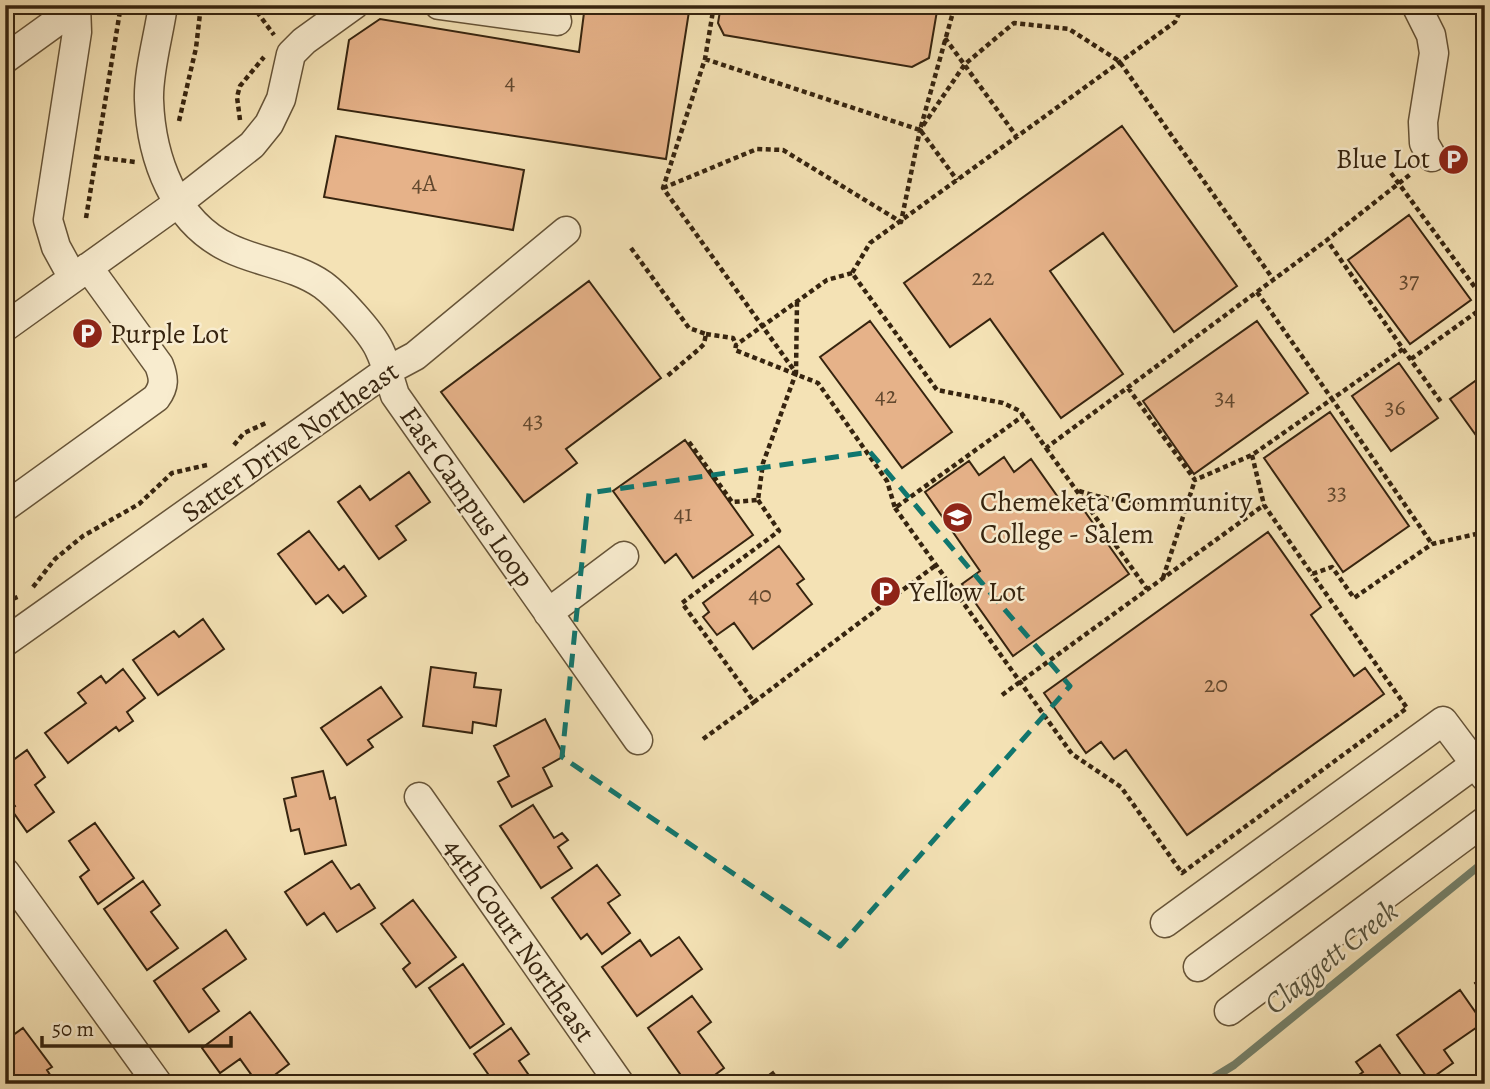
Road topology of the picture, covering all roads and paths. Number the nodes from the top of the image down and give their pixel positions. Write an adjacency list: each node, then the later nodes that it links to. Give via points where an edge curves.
1 (121, 5): 30 (path)
2 (163, 5): 29 (street, East Campus Loop, via 149,98 159,160)
3 (201, 5): 21 (path)
4 (252, 5): 14 (path)
5 (354, 5): 29 (street, via 291,54 281,99 252,145)
6 (439, 5): 12 (street)
7 (714, 5): 16 (path)
8 (954, 5): 13 (path)
9 (1183, 5): 18 (path, via 1175,22)
10 (1416, 5): 24 (street, via 1431,35 1434,53 1423,122 1424,143)
11 (76, 6): 17 (street); 35 (street, via 77,32 48,220 56,247)
12 (557, 21)
13 (945, 38): 19 (path); 22 (path)
14 (279, 41)
15 (271, 49): 20 (path, via 240,86)
16 (705, 59): 22 (path); 28 (path)
17 (5, 60)
18 (1119, 61): 19 (path, via 1069,29 1014,23); 23 (path); 37 (path)
19 (965, 64): 22 (path); 23 (path)
20 (239, 126)
21 (178, 127)
22 (920, 130): 26 (path); 31 (path)
23 (1017, 136): 26 (path)
24 (1432, 157): 27 (path)
25 (1391, 173): 27 (path)
26 (957, 180): 31 (path)
27 (1398, 183): 33 (path); 40 (path)
28 (663, 188): 31 (path, via 757,149 783,150); 42 (path)
29 (178, 202): 35 (street); 47 (street, East Campus Loop, via 198,228 228,248 296,270 323,285 379,347)
30 (86, 218)
31 (901, 222): 36 (path, via 870,243)
32 (566, 231): 47 (street, Satter Drive Northeast, via 415,356)
33 (1327, 240): 37 (path); 45 (path)
34 (631, 248): 43 (path, via 689,328)
35 (80, 272): 41 (street); 65 (street, via 159,365 163,388 156,398)
36 (852, 273): 39 (path, via 827,280); 53 (path, via 937,390 1003,403)
37 (1273, 279): 38 (path)
38 (1257, 292): 50 (path); 51 (path)
39 (797, 302): 42 (path); 48 (path)
40 (1485, 304): 46 (path)
41 (5, 327)
42 (762, 327): 44 (path); 48 (path)
43 (706, 334): 44 (path, via 733,338); 49 (path, via 704,344)
44 (736, 345): 48 (path, via 735,350)
45 (1404, 349): 46 (path); 51 (path)
46 (1411, 359): 52 (path)
47 (387, 371): 75 (street, East Campus Loop, via 395,395); 76 (street, Satter Drive Northeast)
48 (796, 373): 62 (path, via 764,463); 66 (path, via 818,383 887,481)
49 (666, 377)
50 (1128, 388): 56 (path); 60 (path)
51 (1332, 399): 58 (path); 68 (path)
52 (1441, 402)
53 (1023, 416): 56 (path); 66 (path)
54 (276, 419): 57 (path, via 244,433)
55 (689, 442): 62 (path, via 732,502)
56 (1046, 448): 61 (path)
57 (228, 452)
58 (1252, 455): 60 (path); 64 (path)
59 (216, 461): 74 (path, via 172,473 139,504 69,546 30,590)
60 (1195, 480): 63 (path)
61 (1077, 490): 63 (path, via 1129,502); 73 (path)
62 (758, 500): 79 (path, via 779,531 682,603)
63 (1188, 500): 72 (path)
64 (1264, 505): 71 (path); 72 (path)
65 (5, 507)
66 (895, 508): 70 (path)
67 (1485, 532): 68 (path)
68 (1432, 544): 71 (path, via 1354,598 1332,568)
69 (624, 556): 75 (street)
70 (936, 565): 77 (path); 79 (path)
71 (1312, 573): 77 (path, via 1407,708 1182,873 1121,787 1072,754)
72 (1163, 578): 73 (path)
73 (1147, 589): 77 (path)
74 (5, 602)
75 (548, 613): 81 (street, East Campus Loop)
76 (5, 642)
77 (1019, 681): 78 (path)
78 (1002, 695)
79 (754, 702): 80 (path)
80 (703, 739)
81 (638, 740)
82 (1480, 771): 86 (street, via 1443,721); 87 (street)
83 (419, 797): 90 (street, 44th Court Northeast)
84 (1485, 821): 88 (street)
85 (5, 872): 89 (street)
86 (1165, 923)
87 (1198, 967)
88 (1229, 1011)
89 (158, 1084)
90 (620, 1084)

